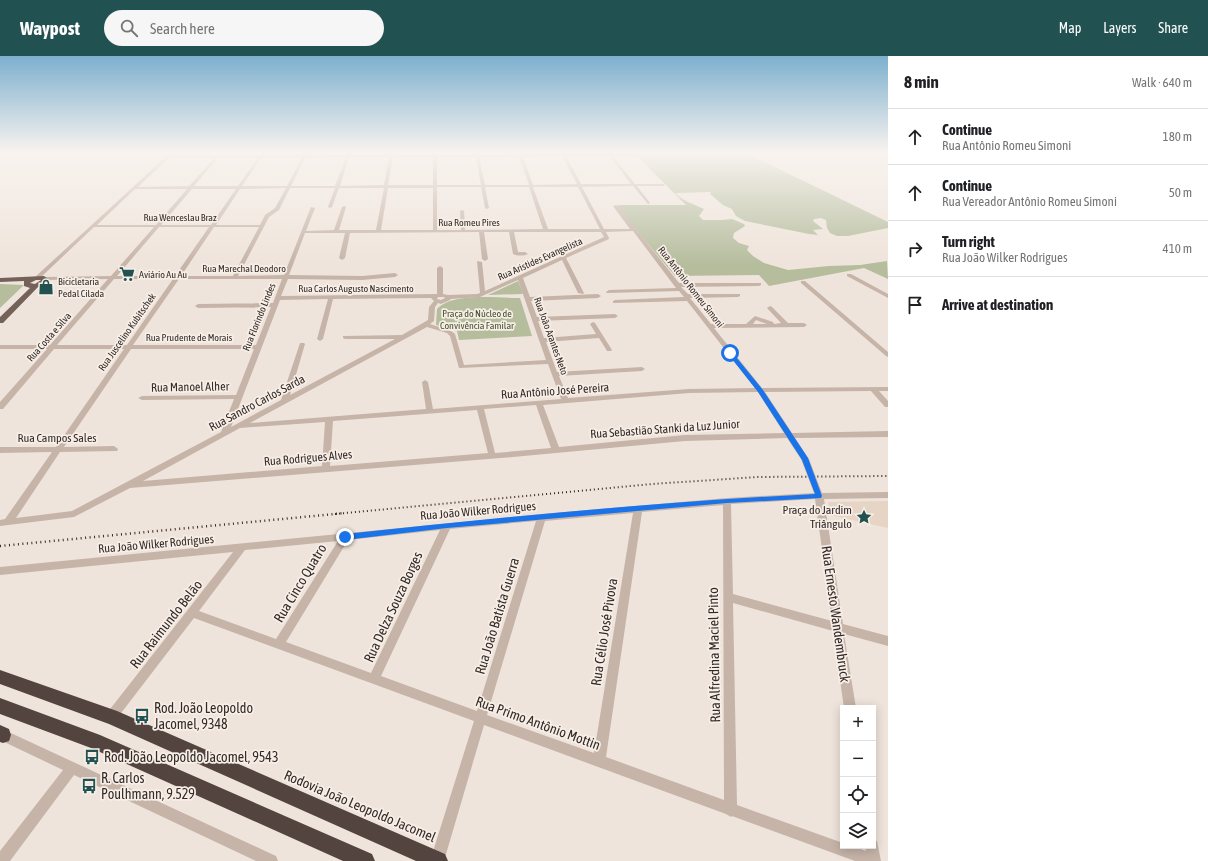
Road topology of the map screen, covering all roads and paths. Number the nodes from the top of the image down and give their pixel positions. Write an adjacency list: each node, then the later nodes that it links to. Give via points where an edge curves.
1 (131, 191): 20 (street)
2 (137, 191): 21 (street)
3 (188, 191): 22 (street, Rua Costa e Silva)
4 (236, 191): 23 (street, Rua Juscelino Kubitschek)
5 (287, 191): 24 (street, via 277,209 268,215)
6 (336, 191): 15 (street)
7 (385, 191): 35 (street)
8 (435, 191): 27 (street)
9 (484, 191): 18 (street)
10 (533, 191): 31 (street)
11 (581, 191): 25 (street)
12 (638, 191): 13 (street)
13 (648, 203)
14 (615, 206): 26 (street, Rua Antônio Romeu Simoni)
15 (330, 207)
16 (344, 207): 33 (street)
17 (313, 208): 32 (street, Rua Florindo Lindes)
18 (486, 208)
19 (462, 211): 28 (street)
20 (92, 226): 21 (street, Rua Wenceslau Braz); 50 (street)
21 (99, 226): 22 (street, Rua Wenceslau Braz); 50 (street)
22 (156, 226): 23 (street, Rua Wenceslau Braz); 44 (street, Rua Costa e Silva)
23 (211, 226): 24 (street, Rua Wenceslau Braz); 45 (street, Rua Juscelino Kubitschek)
24 (261, 226): 46 (street)
25 (603, 230): 26 (street, Rua Romeu Pires); 31 (street, Rua Romeu Pires); 38 (street, Rua Aristides Evangelista, via 607,237)
26 (635, 230): 54 (street, Rua Antônio Romeu Simoni)
27 (435, 231): 28 (street, Rua Romeu Pires); 35 (street, Rua Romeu Pires)
28 (463, 231): 29 (street, Rua Romeu Pires)
29 (481, 231): 30 (street, Rua Romeu Pires); 39 (street)
30 (511, 231): 31 (street, Rua Romeu Pires); 36 (street, via 516,254)
31 (546, 231)
32 (304, 232): 33 (street, Rua Romeu Pires); 47 (street, Rua Florindo Lindes)
33 (336, 232): 34 (street, Rua Romeu Pires)
34 (348, 232): 35 (street, Rua Romeu Pires); 37 (street)
35 (378, 232)
36 (525, 254)
37 (342, 258)
38 (562, 258): 48 (street, Rua Aristides Evangelista); 56 (street)
39 (485, 259)
40 (478, 262): 57 (street)
41 (440, 268): 62 (street)
42 (394, 275): 47 (street, Rua Marechal Deodoro, via 362,278)
43 (849, 275): 60 (street)
44 (112, 277): 45 (street, Rua Marechal Deodoro); 50 (street, Rua Marechal Deodoro); 87 (street, Rua Costa e Silva)
45 (177, 277): 46 (street, Rua Marechal Deodoro); 88 (street, Rua Juscelino Kubitschek)
46 (235, 277): 47 (street, Rua Marechal Deodoro)
47 (286, 277): 63 (street, Rua Florindo Lindes)
48 (520, 277): 57 (street, Rua Aristides Evangelista); 64 (street, Rua João Arantes Neto)
49 (0, 280): 50 (main road)
50 (36, 281): 52 (main road); 70 (main road); 73 (main road)
51 (803, 282): 90 (street)
52 (0, 284)
53 (759, 284): 54 (street)
54 (679, 287): 55 (street); 65 (street, Rua Antônio Romeu Simoni)
55 (609, 292)
56 (581, 294)
57 (481, 295): 62 (street, Rua Carlos Augusto Nascimento, via 448,297 445,301)
58 (738, 295): 65 (street)
59 (598, 296): 64 (street)
60 (888, 296)
61 (331, 297): 62 (street, Rua Carlos Augusto Nascimento); 63 (street, Rua Carlos Augusto Nascimento); 82 (street)
62 (437, 297): 77 (street, via 432,307 431,321)
63 (278, 298): 67 (street, Rua Florindo Lindes)
64 (527, 298): 72 (street, Rua João Arantes Neto)
65 (688, 298): 66 (street); 78 (street, Rua Antônio Romeu Simoni)
66 (615, 302)
67 (275, 305): 68 (street); 85 (street, Rua Florindo Lindes)
68 (198, 306)
69 (770, 308): 75 (street)
70 (0, 313)
71 (616, 316): 72 (street)
72 (534, 319): 83 (street, Rua João Arantes Neto)
73 (0, 321)
74 (594, 324): 79 (street)
75 (786, 325): 76 (street); 78 (street)
76 (804, 325)
77 (426, 326): 81 (street, Rua Sandro Carlos Sarda); 91 (street, via 453,335 461,367)
78 (710, 326): 97 (street, Rua Antônio Romeu Simoni)
79 (601, 336): 83 (street); 89 (street)
80 (345, 337): 81 (street)
81 (402, 337): 101 (street, Rua Sandro Carlos Sarda)
82 (320, 339)
83 (542, 340): 91 (street, Rua João Arantes Neto)
84 (302, 344): 101 (street)
85 (258, 346): 88 (street, Rua Prudente de Morais); 99 (street, Rua Florindo Lindes)
86 (0, 347): 87 (street, Rua Prudente de Morais)
87 (52, 347): 88 (street, Rua Prudente de Morais); 104 (street, Rua Costa e Silva)
88 (128, 347): 114 (street, Rua Juscelino Kubitschek)
89 (609, 350)
90 (888, 355)
91 (550, 362): 93 (street, Rua João Arantes Neto)
92 (642, 369): 93 (street)
93 (554, 374): 100 (street, Rua João Arantes Neto)
94 (425, 382): 106 (street)
95 (873, 389): 96 (street, Rua Antônio José Pereira); 97 (street, Rua Antônio José Pereira); 103 (street)
96 (888, 389)
97 (761, 391): 100 (street, Rua Antônio José Pereira, via 689,391); 111 (street, Rua Antônio Romeu Simoni)
98 (142, 398): 99 (street, Rua Manoel Alher)
99 (238, 398): 109 (street, Rua Florindo Lindes)
100 (565, 401): 102 (street, Rua Antônio José Pereira)
101 (284, 402): 108 (street, Rua Sandro Carlos Sarda)
102 (539, 403): 105 (street, Rua Antônio José Pereira); 115 (street)
103 (888, 405)
104 (0, 407)
105 (480, 408): 106 (street, Rua Antônio José Pereira); 116 (street)
106 (430, 411): 107 (street, Rua Antônio José Pereira)
107 (329, 419): 108 (street, Rua Antônio José Pereira); 118 (street)
108 (240, 426): 109 (street, Rua Sandro Carlos Sarda)
109 (224, 434): 119 (street, Rua Sandro Carlos Sarda)
110 (888, 434): 111 (street, Rua Sebastião Stanki da Luz Junior)
111 (791, 436): 115 (street, Rua Sebastião Stanki da Luz Junior, via 685,438); 117 (street, Rua Antônio Romeu Simoni)
112 (114, 449): 114 (street, Rua Campos Sales)
113 (0, 450): 114 (street, Rua Campos Sales)
114 (58, 450): 125 (street, Rua Juscelino Kubitschek)
115 (556, 450): 116 (street, Rua Sebastião Stanki da Luz Junior)
116 (492, 455): 118 (street, Rua Rodrigues Alves)
117 (806, 459): 121 (street, Rua Ernesto Wandembruck)
118 (326, 469): 119 (street, Rua Rodrigues Alves)
119 (127, 485): 125 (street, Rua Sandro Carlos Sarda, via 74,514)
120 (888, 495): 121 (street, Rua João Wilker Rodrigues)
121 (819, 496): 122 (street, Rua João Wilker Rodrigues); 132 (street, Rua Ernesto Wandembruck)
122 (727, 501): 123 (street, Rua João Wilker Rodrigues); 130 (street, Rua Alfredina Maciel Pinto)
123 (638, 509): 124 (street, Rua João Wilker Rodrigues); 144 (street, Rua Célio José Pivova)
124 (542, 517): 126 (street, Rua João Wilker Rodrigues); 142 (street, Rua João Batista Guerra)
125 (4, 523)
126 (447, 526): 127 (street, Rua João Wilker Rodrigues); 137 (street, Rua Delza Souza Borges)
127 (345, 537): 128 (street, Rua João Wilker Rodrigues); 134 (street, Rua Cinco Quatro)
128 (242, 548): 129 (street, Rua João Wilker Rodrigues); 131 (street, Rua Raimundo Belão)
129 (0, 571)
130 (729, 597): 132 (street); 146 (street, Rua Alfredina Maciel Pinto)
131 (192, 613): 134 (street, Rua Primo Antônio Mottin); 141 (street, Rua Raimundo Belão)
132 (838, 627): 133 (street); 139 (street, Rua Ernesto Wandembruck)
133 (888, 641)
134 (279, 644): 137 (street, Rua Primo Antônio Mottin)
135 (0, 671): 138 (highway)
136 (0, 676): 138 (highway, Rodovia João Leopoldo Jacomel)
137 (374, 679): 142 (street, Rua Primo Antônio Mottin)
138 (21, 684): 141 (highway, Rodovia João Leopoldo Jacomel)
139 (850, 705)
140 (0, 706): 150 (highway, via 94,741)
141 (111, 717): 151 (highway, Rodovia João Leopoldo Jacomel)
142 (481, 718): 144 (street, Rua Primo Antônio Mottin); 151 (street, Rua João Batista Guerra)
143 (1, 734): 145 (street)
144 (599, 760): 146 (street, Rua Primo Antônio Mottin)
145 (72, 768): 148 (street); 149 (street)
146 (731, 810): 152 (street, Rua Primo Antônio Mottin)
147 (872, 849): 152 (street)
148 (1, 861)
149 (271, 861)
150 (365, 861)
151 (438, 861)
152 (874, 861)

